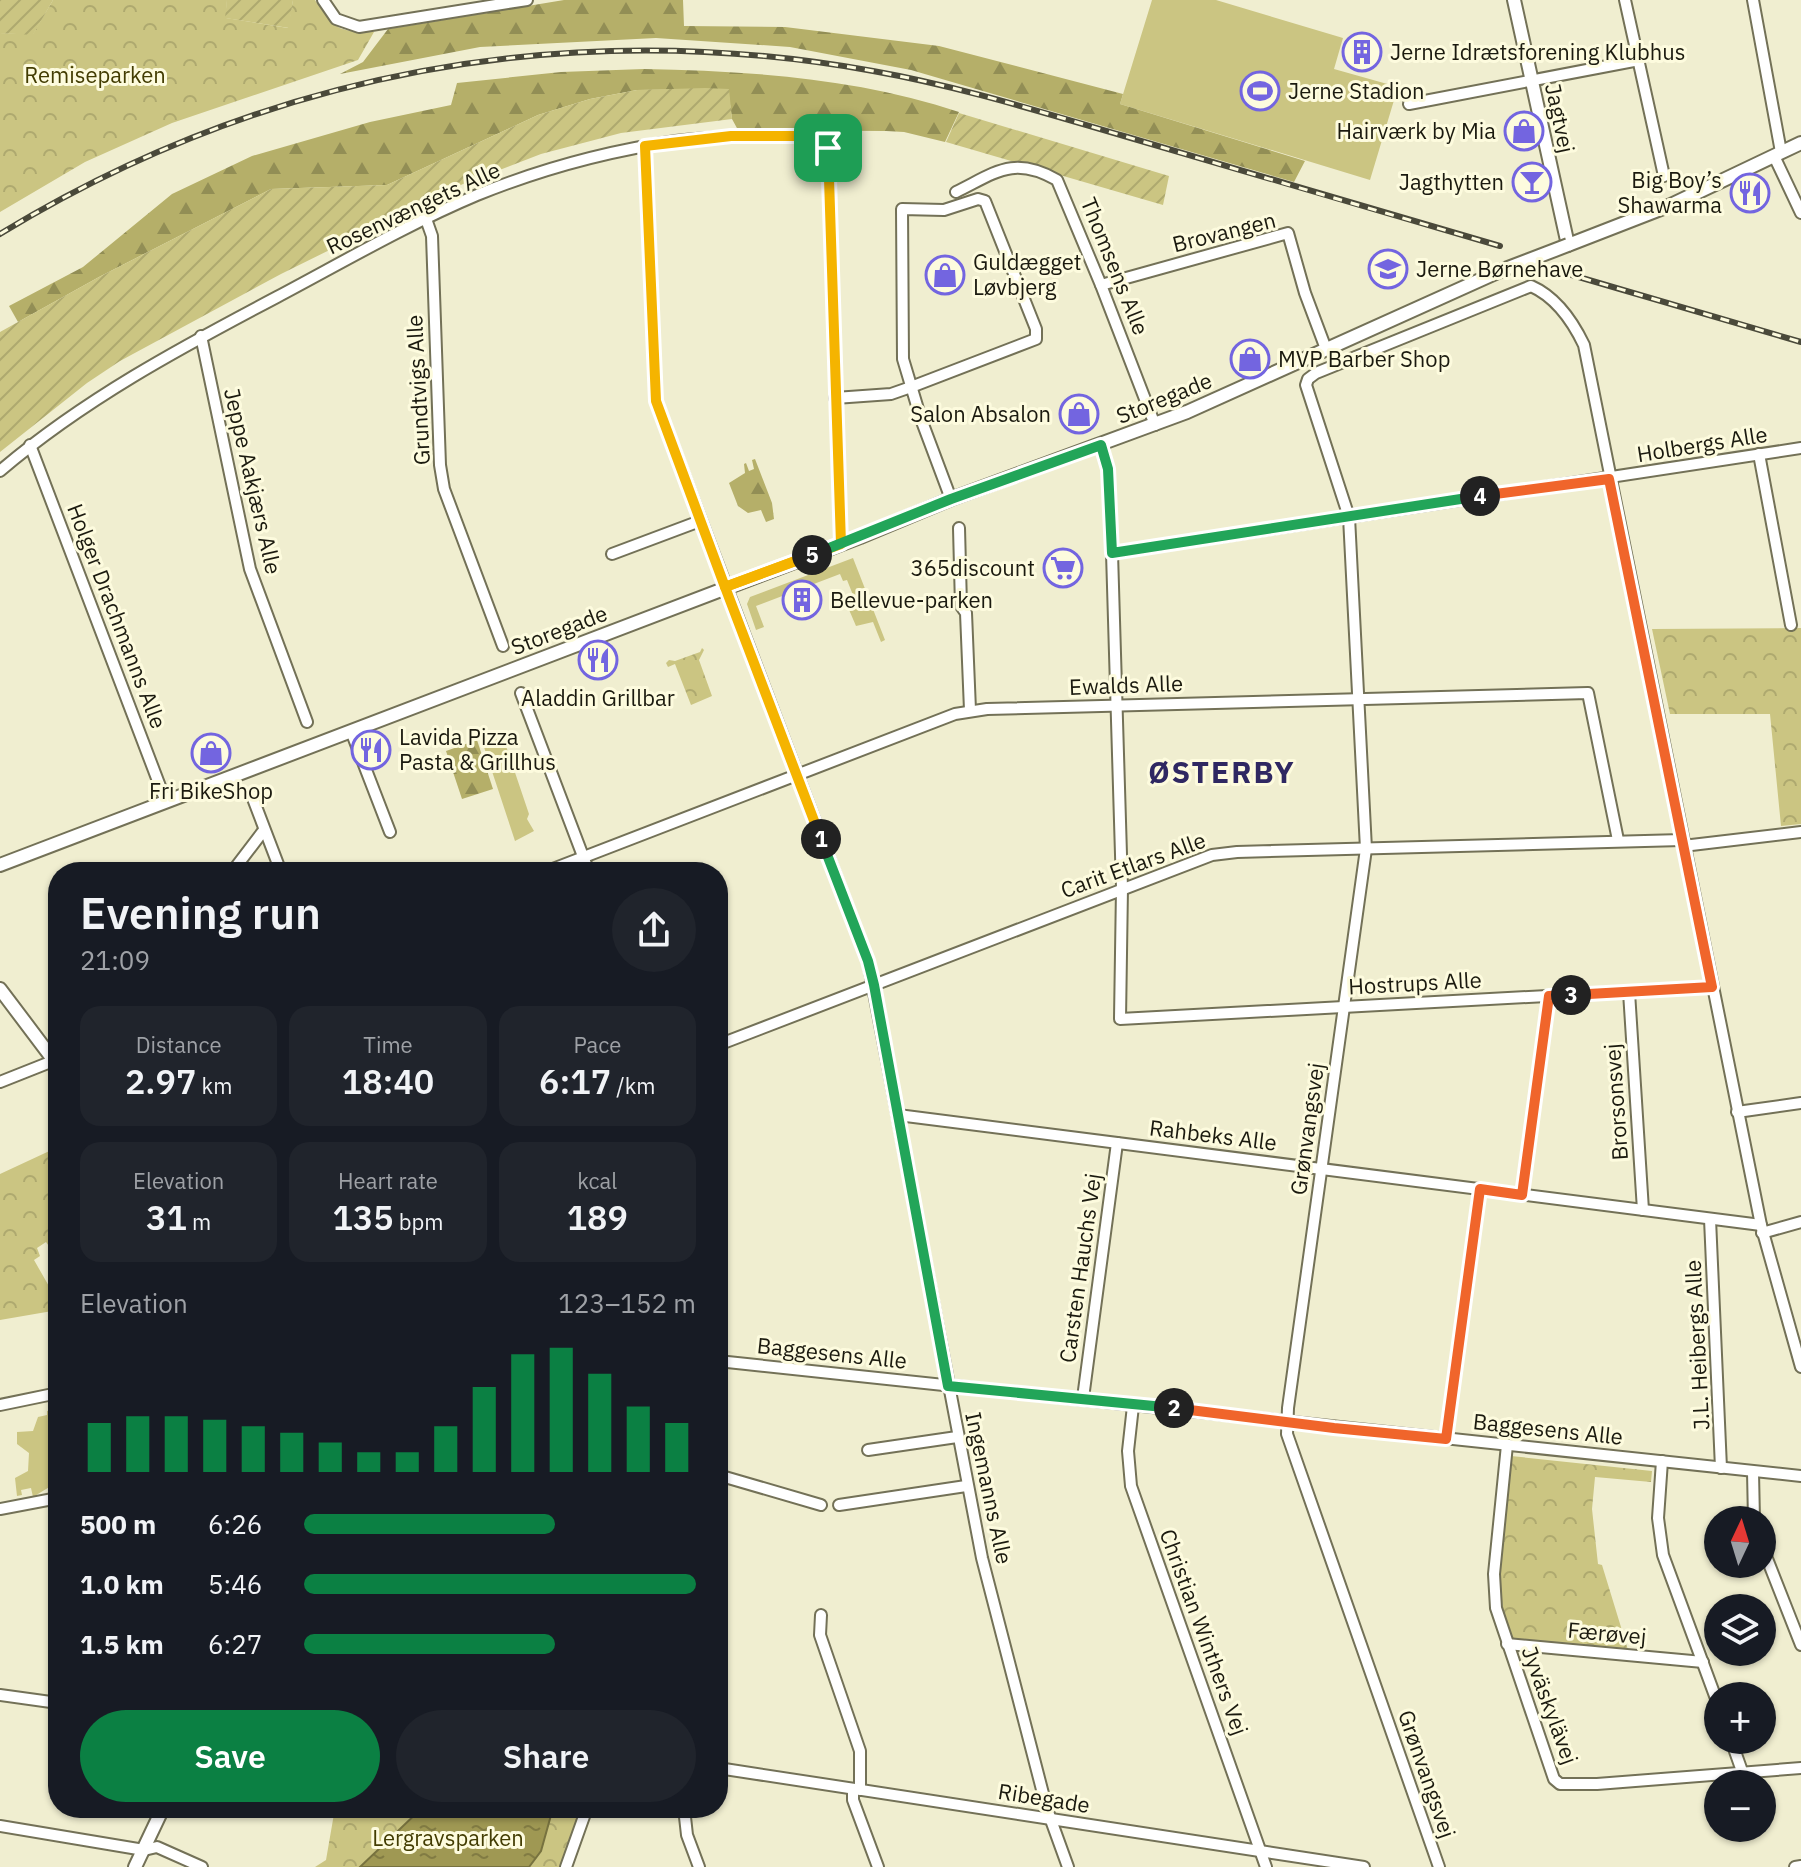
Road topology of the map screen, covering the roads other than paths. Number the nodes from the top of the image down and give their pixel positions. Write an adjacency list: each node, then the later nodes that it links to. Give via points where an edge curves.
1 (323, 0): 6 (street, via 336,19 359,27)
2 (527, 0): 6 (street)
3 (1514, 0): 8 (street, Jagtvej)
4 (1625, 0): 7 (street)
5 (1753, 0): 12 (street)
6 (514, 1)
7 (1639, 60): 8 (street); 13 (street)
8 (1532, 81): 9 (street); 17 (street, Jagtvej)
9 (1409, 104)
10 (1801, 143): 12 (street, Storegade)
11 (645, 146): 16 (street, Rosenvængets Alle, via 531,175); 22 (street, Rosenvængets Alle, via 731,136 815,136 825,141); 32 (street, Ingemanns Alle, via 656,401)
12 (1778, 154): 15 (street); 17 (street, Storegade, via 1671,205)
13 (1664, 176)
14 (956, 192): 18 (street, Thomsens Alle, via 1006,168 1057,180)
15 (1801, 213)
16 (426, 219): 19 (street, Rosenvængets Alle); 39 (street, Grundtvigs Alle, via 432,236 444,489)
17 (1568, 245): 20 (street, Storegade, bridge)
18 (1101, 285): 20 (street, Brovangen, via 1288,233); 23 (street, Thomsens Alle)
19 (201, 336): 24 (street, Rosenvængets Alle); 44 (street, Jeppe Aakjærs Alle, via 250,569)
20 (1326, 349): 23 (street, Storegade)
21 (911, 387): 21 (street, via 1036,339 985,201 944,210 902,209 903,359); 22 (street, via 891,394); 30 (street)
22 (835, 398): 34 (street, Rosenvængets Alle)
23 (1155, 425): 25 (street, Storegade)
24 (30, 445): 28 (street, Rosenvængets Alle); 48 (street, Holger Drachmanns Alle)
25 (1101, 445): 30 (street, Storegade); 35 (street, via 1108,469)
26 (1801, 448): 27 (street, Holbergs Alle)
27 (1759, 454): 29 (street, Holbergs Alle); 38 (street)
28 (0, 471)
29 (1609, 479): 31 (street, Holbergs Alle); 31 (street, Grønvangsvej, via 1584,345 1573,323 1545,292 1531,286 1308,379); 53 (street)
30 (951, 499): 34 (street, Storegade)
31 (1349, 517): 35 (street, Holbergs Alle); 41 (street, Grønvangsvej)
32 (700, 521): 36 (street); 37 (street, Ingemanns Alle)
33 (959, 528): 43 (street)
34 (841, 544): 37 (street, Storegade)
35 (1112, 553): 42 (street)
36 (612, 554)
37 (725, 587): 45 (street, Storegade); 46 (street, Ingemanns Alle)
38 (1791, 625)
39 (503, 646)
40 (521, 693): 55 (street)
41 (1357, 698): 42 (street, Ewalds Alle); 52 (street, Ewalds Alle, via 1588,693); 54 (street, Grønvangsvej)
42 (1115, 706): 43 (street, Ewalds Alle); 61 (street)
43 (970, 710): 46 (street, Ewalds Alle)
44 (307, 722)
45 (351, 731): 48 (street, Storegade); 50 (street)
46 (796, 775): 55 (street, Ewalds Alle); 62 (street, Ingemanns Alle)
47 (252, 796): 49 (street)
48 (166, 802): 60 (street, Storegade)
49 (264, 830): 56 (street); 57 (street)
50 (390, 832)
51 (1801, 832): 53 (street, Carit Etlars Alle)
52 (1618, 840): 53 (street, Carit Etlars Alle); 54 (street, Carit Etlars Alle)
53 (1683, 843): 63 (street)
54 (1366, 849): 61 (street, Carit Etlars Alle, via 1212,855); 67 (street, Grønvangsvej)
55 (583, 858): 58 (street, Ewalds Alle); 59 (street)
56 (240, 862)
57 (277, 862)
58 (572, 862)
59 (585, 862)
60 (0, 865)
61 (1122, 888): 62 (street, Carit Etlars Alle); 67 (street, Hostrups Alle, via 1120,1019)
62 (874, 985): 68 (street, Carit Etlars Alle); 74 (street, Ingemanns Alle)
63 (1712, 987): 65 (street, Hostrups Alle); 73 (street)
64 (0, 989): 69 (street)
65 (1629, 992): 66 (street, Hostrups Alle); 79 (street, Brorsonsvej)
66 (1549, 996): 67 (street, Hostrups Alle); 78 (street)
67 (1344, 1007): 76 (street, Grønvangsvej)
68 (728, 1041)
69 (48, 1050)
70 (48, 1065): 71 (street)
71 (0, 1082)
72 (1801, 1103): 73 (street)
73 (1737, 1112): 82 (street)
74 (898, 1115): 75 (street, Rahbeks Alle); 85 (street, Ingemanns Alle)
75 (1117, 1143): 76 (street, Rahbeks Alle); 87 (street, Carsten Hauchs Vej)
76 (1322, 1169): 77 (street, Rahbeks Alle); 90 (street, Grønvangsvej)
77 (1480, 1189): 78 (street, Rahbeks Alle); 92 (street)
78 (1522, 1195): 79 (street, Rahbeks Alle)
79 (1643, 1210): 80 (street, Rahbeks Alle)
80 (1710, 1219): 82 (street, Rahbeks Alle); 96 (street, J.L. Heibergs Alle)
81 (1801, 1222): 82 (street)
82 (1762, 1229): 84 (street)
83 (728, 1362): 85 (street, Baggesens Alle)
84 (1801, 1366)
85 (948, 1386): 87 (street, Baggesens Alle); 91 (street, Ingemanns Alle)
86 (48, 1395): 88 (street)
87 (1083, 1398): 89 (street, Baggesens Alle)
88 (0, 1405)
89 (1133, 1406): 90 (street, Baggesens Alle); 125 (street, Christian Winthers Vej, via 1131,1486)
90 (1287, 1421): 92 (street, Baggesens Alle); 135 (street, Grønvangsvej, via 1288,1440)
91 (957, 1437): 94 (street); 100 (street, Ingemanns Alle)
92 (1446, 1439): 93 (street, Baggesens Alle)
93 (1507, 1445): 95 (street, Baggesens Alle); 108 (street, Jyväskylävej, via 1494,1574 1496,1608)
94 (868, 1450)
95 (1662, 1461): 96 (street, Baggesens Alle); 110 (street, via 1658,1518 1663,1555)
96 (1721, 1468): 97 (street, Baggesens Alle)
97 (1753, 1472): 98 (street, Baggesens Alle); 104 (street)
98 (1801, 1476)
99 (728, 1478): 102 (street)
100 (966, 1486): 103 (street); 122 (street, Ingemanns Alle)
101 (48, 1500): 105 (street)
102 (821, 1505)
103 (839, 1505)
104 (1754, 1506)
105 (0, 1509)
106 (1775, 1578): 109 (street)
107 (821, 1615): 118 (street, via 820,1635 860,1751)
108 (1507, 1644): 110 (street, Færøvej); 117 (street, Jyväskylävej, via 1560,1784)
109 (1801, 1645)
110 (1703, 1662): 111 (street)
111 (1710, 1682)
112 (0, 1695): 113 (street)
113 (48, 1702)
114 (1801, 1768): 116 (street, Jyväskylävej)
115 (728, 1770): 118 (street, Ribegade)
116 (1776, 1771)
117 (1704, 1777)
118 (856, 1789): 122 (street, Ribegade); 131 (street, via 853,1800)
119 (158, 1818): 124 (street)
120 (583, 1818): 129 (street)
121 (685, 1818): 130 (street)
122 (1051, 1820): 125 (street, Ribegade); 132 (street, Ingemanns Alle)
123 (0, 1826): 124 (street)
124 (144, 1850): 127 (street); 128 (street, via 157,1847)
125 (1261, 1851): 133 (street, Christian Winthers Vej); 134 (street, Ribegade)
126 (1801, 1866): 136 (street)
127 (135, 1867)
128 (202, 1867)
129 (566, 1867)
130 (699, 1867)
131 (878, 1867)
132 (1068, 1867)
133 (1266, 1867)
134 (1364, 1867)
135 (1439, 1867)
136 (1795, 1867)

